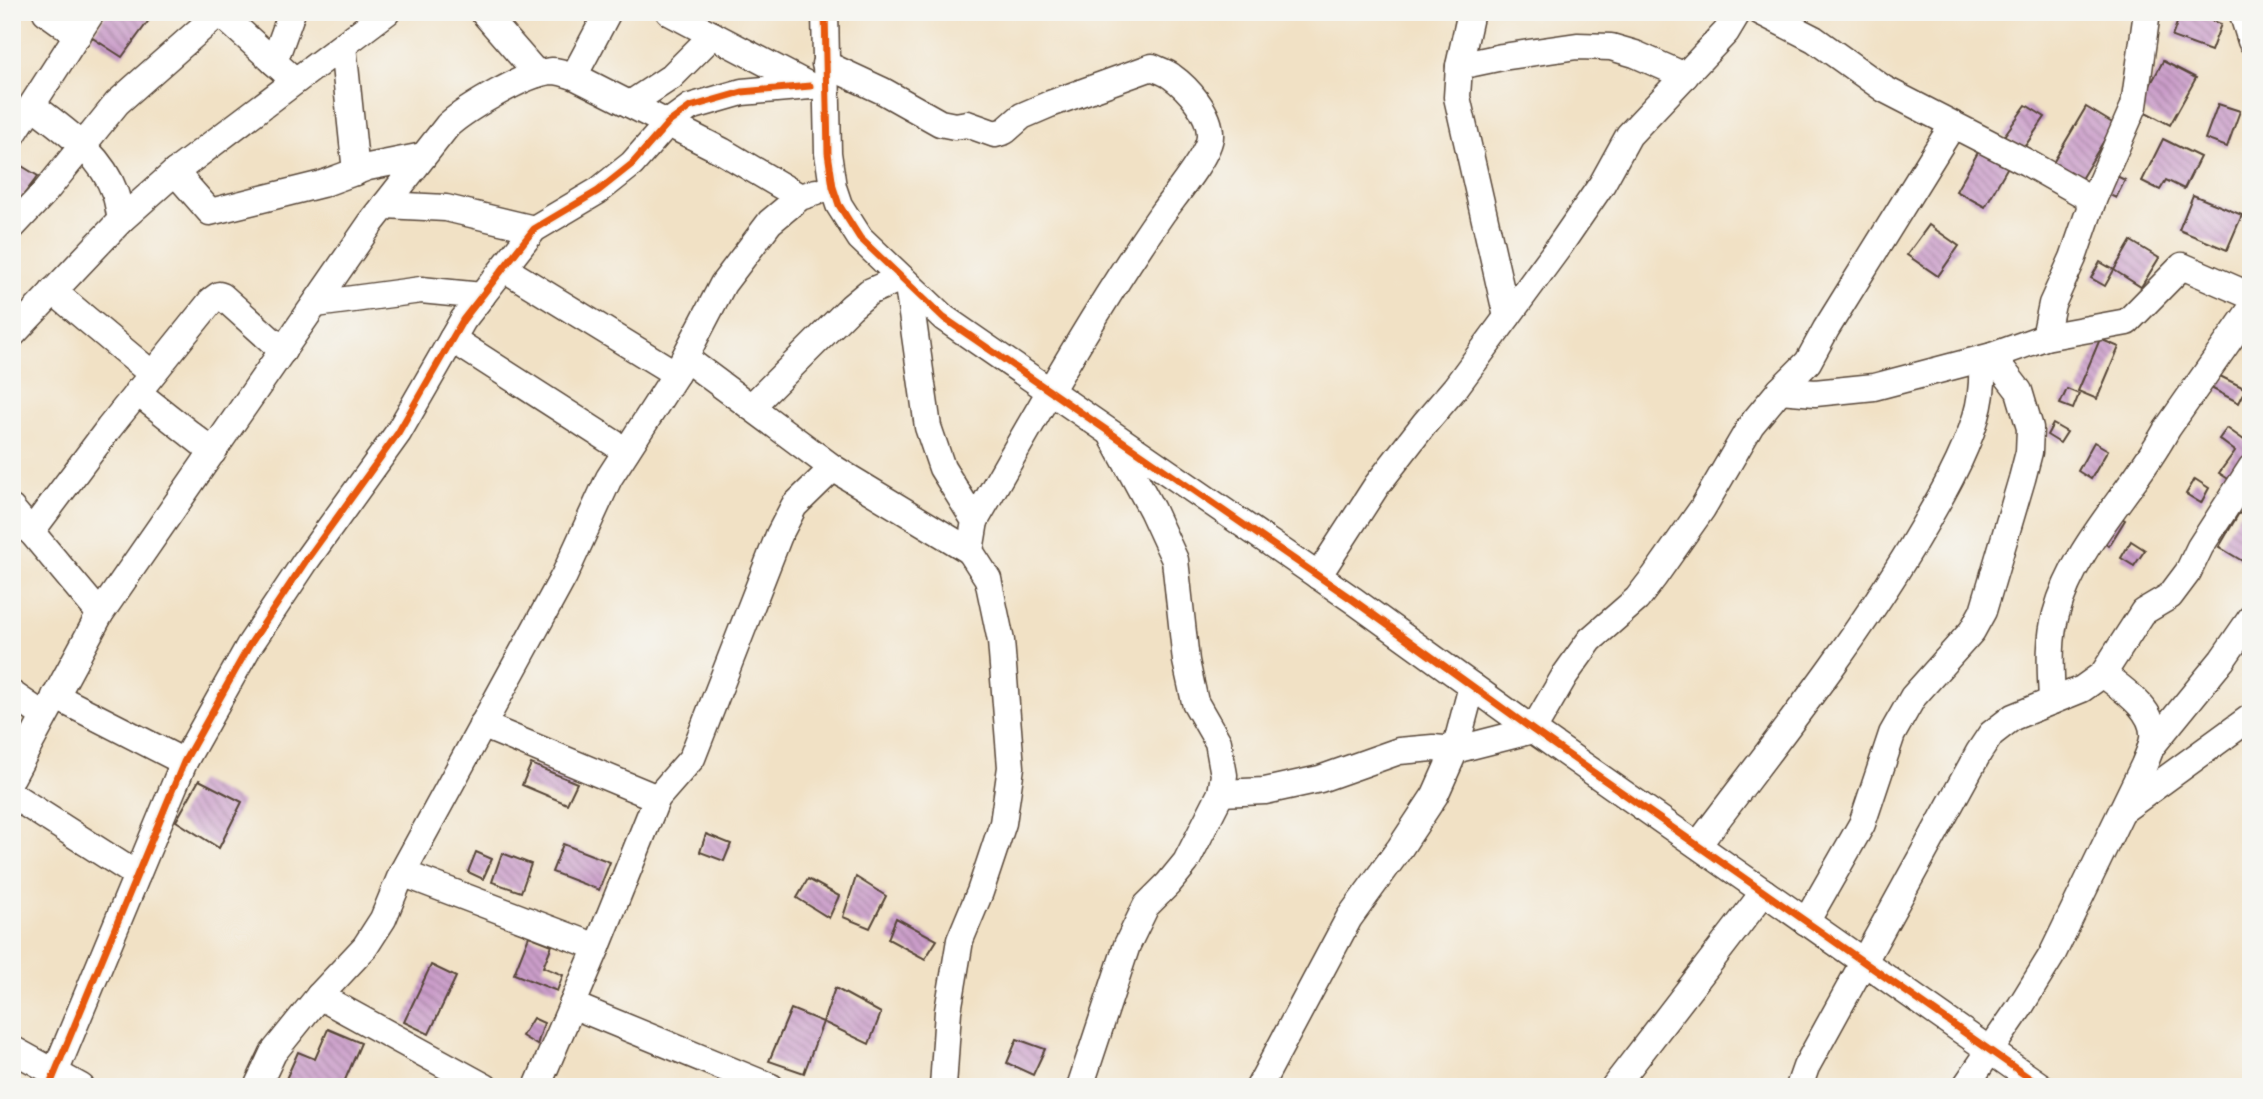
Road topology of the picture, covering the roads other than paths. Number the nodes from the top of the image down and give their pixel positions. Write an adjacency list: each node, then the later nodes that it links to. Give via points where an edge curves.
1 (46, 12): 15 (street)
2 (92, 12): 15 (street)
3 (220, 12): 19 (street); 31 (street, via 117,103)
4 (292, 12): 19 (street)
5 (387, 12): 18 (street)
6 (608, 12): 23 (street)
7 (669, 12): 16 (street)
8 (1471, 12): 21 (street)
9 (1738, 12): 24 (street, via 1726,32)
10 (1761, 12): 30 (street, via 1814,39 1884,89)
11 (2147, 12): 37 (street, via 2134,106)
12 (2242, 12): 17 (street)
13 (818, 16): 20 (street)
14 (495, 17): 22 (street)
15 (78, 35): 28 (street)
16 (713, 35): 26 (street); 27 (street, via 671,78)
17 (2251, 41)
18 (343, 46): 25 (street); 34 (street)
19 (274, 62): 25 (street)
20 (825, 64): 26 (street); 58 (street, via 940,124 967,124 995,134 1050,104 1152,67 1171,75 1205,113 1211,137 1202,156)
21 (1459, 66): 24 (street, via 1577,46 1611,47); 49 (street, via 1457,97)
22 (537, 74): 23 (street, via 554,71); 32 (street, via 462,112)
23 (574, 76): 27 (street)
24 (1685, 76): 49 (street, via 1629,135 1601,184)
25 (295, 81): 33 (street)
26 (818, 90): 29 (street, via 742,92 690,107); 35 (street)
27 (631, 104): 29 (street)
28 (21, 115): 31 (street)
29 (668, 123): 36 (street); 41 (street, via 632,164 598,191)
30 (1952, 126): 37 (street); 57 (street, via 1808,362)
31 (83, 145): 39 (street, via 115,192); 40 (street)
32 (424, 156): 34 (street); 38 (street)
33 (175, 172): 34 (street, via 210,212); 39 (street)
34 (356, 172)
35 (834, 187): 36 (street); 43 (street, via 839,205 860,238)
36 (800, 197): 55 (street, via 770,222 723,284)
37 (2093, 200): 51 (street, via 2052,304)
38 (385, 205): 41 (street, via 446,208); 47 (street)
39 (121, 220): 44 (street)
40 (12, 227)
41 (534, 229): 42 (street)
42 (505, 269): 45 (street); 55 (street)
43 (904, 282): 58 (street, via 944,318); 59 (street, via 869,292 850,307); 65 (street, via 928,427 942,468)
44 (53, 291): 50 (street); 56 (street)
45 (482, 296): 47 (street, via 421,289); 52 (street)
46 (2251, 296): 51 (street, via 2182,266 2127,322)
47 (316, 304): 53 (street)
48 (2251, 309): 74 (street, via 2066,583 2050,656)
49 (1507, 317): 68 (street, via 1377,485)
50 (12, 335)
51 (2045, 337): 54 (street)
52 (452, 338): 61 (street); 81 (street, via 398,433 249,646)
53 (283, 351): 56 (street, via 219,295); 62 (street)
54 (1987, 358): 57 (street, via 1874,387 1815,393); 87 (street, via 1977,416 1932,512 1853,640); 91 (street, via 2019,391 2030,428 2029,452 1983,611 1972,631 1913,697 1892,734 1862,824)
55 (681, 366): 59 (street); 61 (street)
56 (145, 383): 62 (street); 66 (street)
57 (1780, 390): 78 (street, via 1751,425 1702,509 1654,577 1637,599 1590,640)
58 (1049, 393): 60 (street); 65 (street)
59 (751, 407): 63 (street)
60 (1110, 433): 68 (street); 83 (street, via 1175,560 1186,661 1195,702 1218,742 1224,775)
61 (626, 451): 77 (street)
62 (213, 452): 69 (street)
63 (833, 468): 67 (street); 85 (street, via 794,506 692,758)
64 (2251, 468): 71 (street, via 2188,572 2170,596 2143,611)
65 (975, 521): 67 (street)
66 (19, 523): 69 (street)
67 (970, 551): 104 (street, via 988,579 1001,641 1011,767 1003,823 960,940 948,1011)
68 (1318, 576): 72 (street)
69 (100, 614): 75 (street)
70 (2251, 618): 79 (street)
71 (2103, 674): 74 (street); 79 (street, via 2145,710 2154,734)
72 (1472, 686): 78 (street); 80 (street)
73 (12, 694): 75 (street)
74 (2052, 701): 93 (street, via 2013,717 1991,734)
75 (49, 706): 81 (street); 82 (street)
76 (2251, 717): 86 (street)
77 (482, 725): 85 (street); 88 (street)
78 (1533, 730): 80 (street); 87 (street)
79 (2151, 747): 86 (street)
80 (1455, 750): 83 (street, via 1399,751 1320,779 1265,791); 106 (street, via 1435,795 1349,918)
81 (184, 762): 89 (street)
82 (12, 777)
83 (1221, 793): 105 (street, via 1186,862 1146,906 1127,945)
84 (12, 795): 89 (street)
85 (657, 798): 92 (street)
86 (2122, 811): 97 (street, via 2052,955)
87 (1698, 845): 90 (street)
88 (402, 873): 92 (street); 94 (street, via 383,919 365,947)
89 (137, 875): 98 (street)
90 (1764, 892): 91 (street); 107 (street)
91 (1806, 922): 93 (street)
92 (597, 947): 95 (street)
93 (1863, 962): 97 (street); 108 (street)
94 (319, 996): 100 (street, via 273,1053); 101 (street)
95 (572, 1005): 102 (street); 103 (street)
96 (12, 1049): 98 (street)
97 (1991, 1049): 109 (street); 110 (street)
98 (52, 1080): 99 (street)
99 (81, 1087)
100 (257, 1087)
101 (485, 1087)
102 (537, 1087)
103 (771, 1087)
104 (943, 1087)
105 (1080, 1087)
106 (1259, 1087)
107 (1614, 1087)
108 (1799, 1087)
109 (1965, 1087)
110 (2042, 1087)

